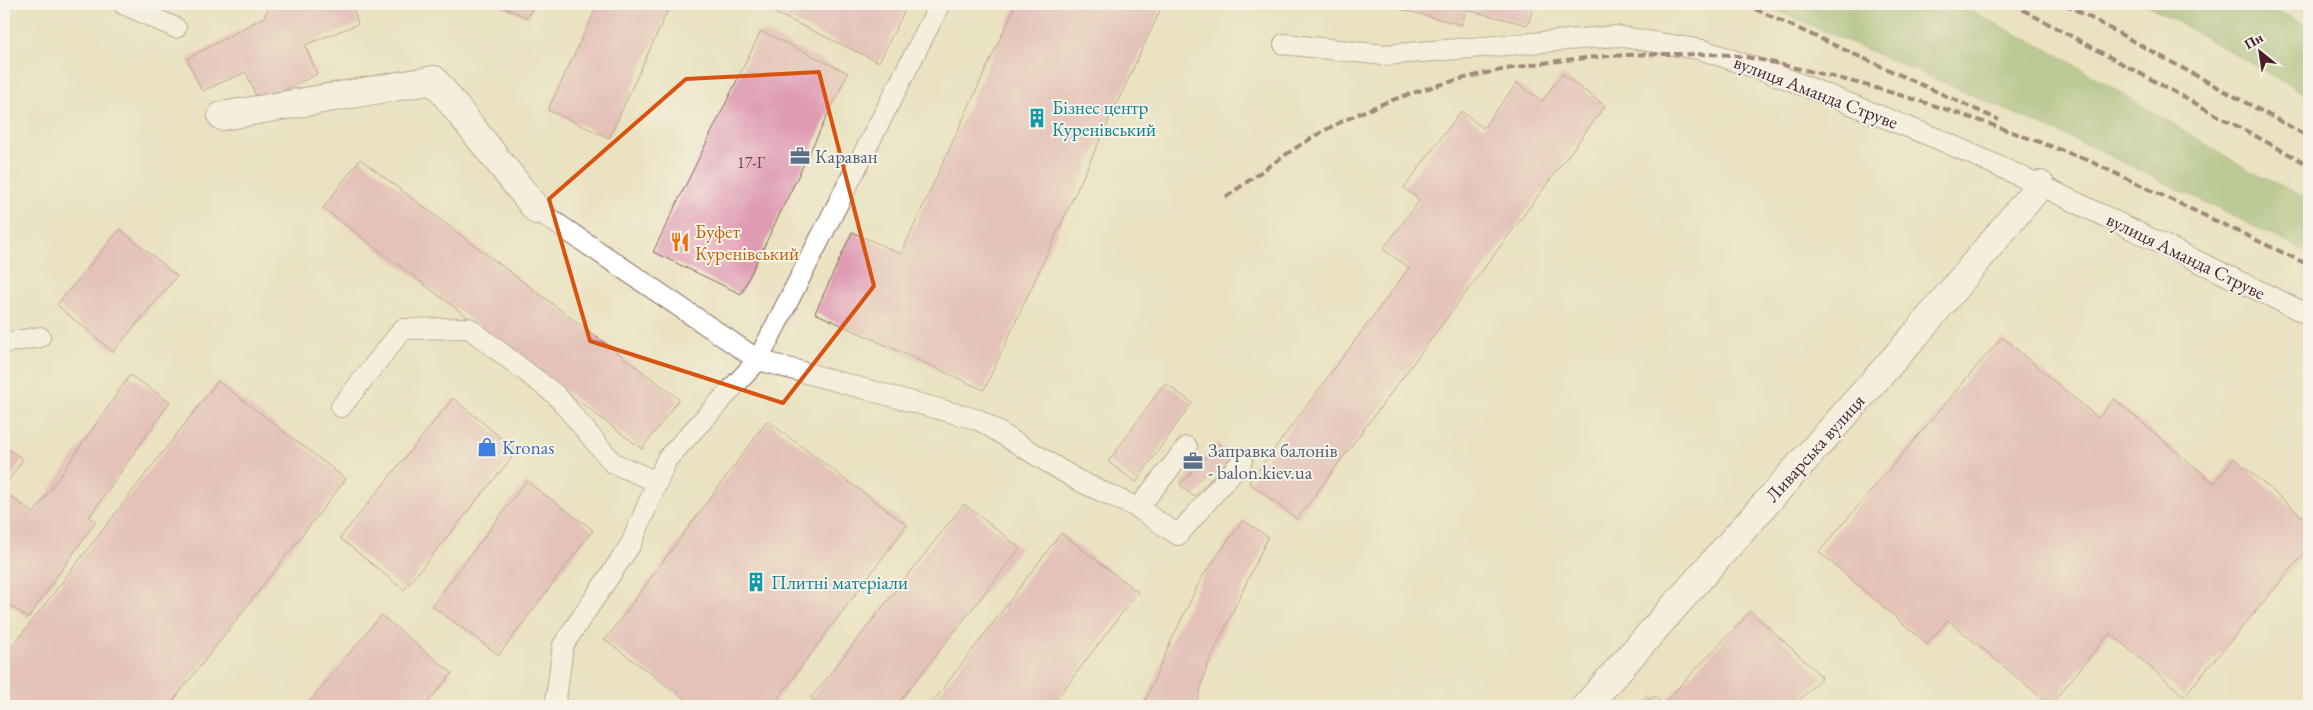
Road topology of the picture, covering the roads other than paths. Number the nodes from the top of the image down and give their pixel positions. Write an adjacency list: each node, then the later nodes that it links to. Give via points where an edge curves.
1 (123, 4): 3 (lane)
2 (940, 4): 11 (lane)
3 (176, 28)
4 (1284, 44): 6 (lane, вулиця Аманда Струве, via 1384,55 1617,36 1703,50 1785,78 1938,139)
5 (222, 116): 7 (street, via 434,80)
6 (2040, 185): 8 (lane, вулиця Аманда Струве); 18 (street, Ливарська вулиця, via 1917,333)
7 (537, 210): 11 (lane)
8 (2309, 315)
9 (40, 337): 10 (lane)
10 (4, 343)
11 (758, 360): 15 (lane, via 667,459); 16 (lane, via 979,420 1077,480)
12 (341, 406): 15 (lane, via 403,329 469,328 556,395 613,463)
13 (1188, 447): 16 (lane)
14 (1242, 461): 16 (lane, via 1178,535)
15 (657, 482): 17 (lane, via 631,544 562,645)
16 (1138, 508)
17 (555, 706)
18 (1586, 706)

